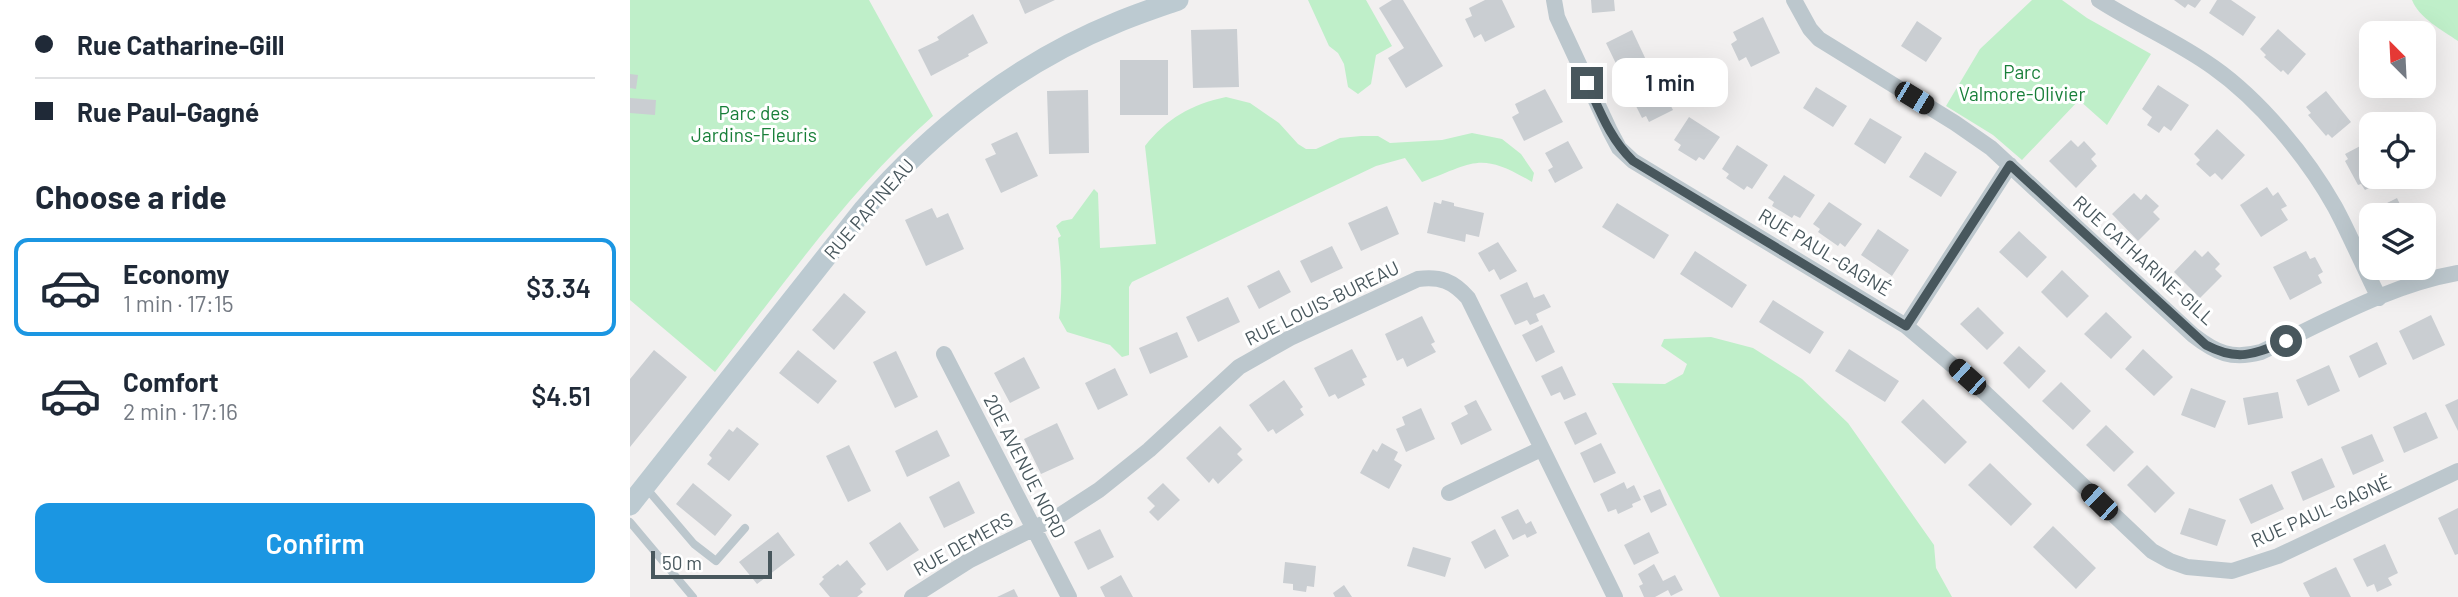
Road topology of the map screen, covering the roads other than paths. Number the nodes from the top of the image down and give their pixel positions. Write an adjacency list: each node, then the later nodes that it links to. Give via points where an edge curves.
1 (1178, 0): 12 (street, RUE PAPINEAU, via 1116,23 1041,60 941,131 864,209)
2 (1554, 0): 8 (street, RUE PAUL-GAGNÉ, via 1564,34 1610,131 1633,161)
3 (1794, 0): 5 (street, RUE CATHARINE-GILL, via 1819,39 1973,134)
4 (2099, 0): 7 (street, via 2201,58 2266,115 2324,190)
5 (2010, 165): 7 (street, RUE CATHARINE-GILL, via 2193,335 2218,352 2246,356 2261,352); 8 (street)
6 (2458, 273): 7 (street, RUE CATHARINE-GILL)
7 (2379, 298)
8 (1906, 326): 11 (street, RUE PAUL-GAGNÉ, via 1983,392 2137,539 2187,567 2232,571 2253,565)
9 (944, 354): 17 (street, 20E AVENUE NORD)
10 (1541, 449): 13 (street); 17 (street, RUE LOUIS-BUREAU, via 1468,298 1446,279 1418,279 1290,338 1240,368 1123,472); 21 (street, RUE LOUIS-BUREAU)
11 (2458, 471)
12 (645, 486): 14 (street, RUE PAPINEAU); 16 (lane, via 694,544 716,561)
13 (1449, 493)
14 (630, 505)
15 (630, 522): 18 (lane)
16 (745, 528)
17 (1034, 528): 19 (street, RUE DEMERS, via 970,560); 20 (street, 20E AVENUE NORD)
18 (693, 597)
19 (912, 597)
20 (1069, 597)
21 (1615, 597)

